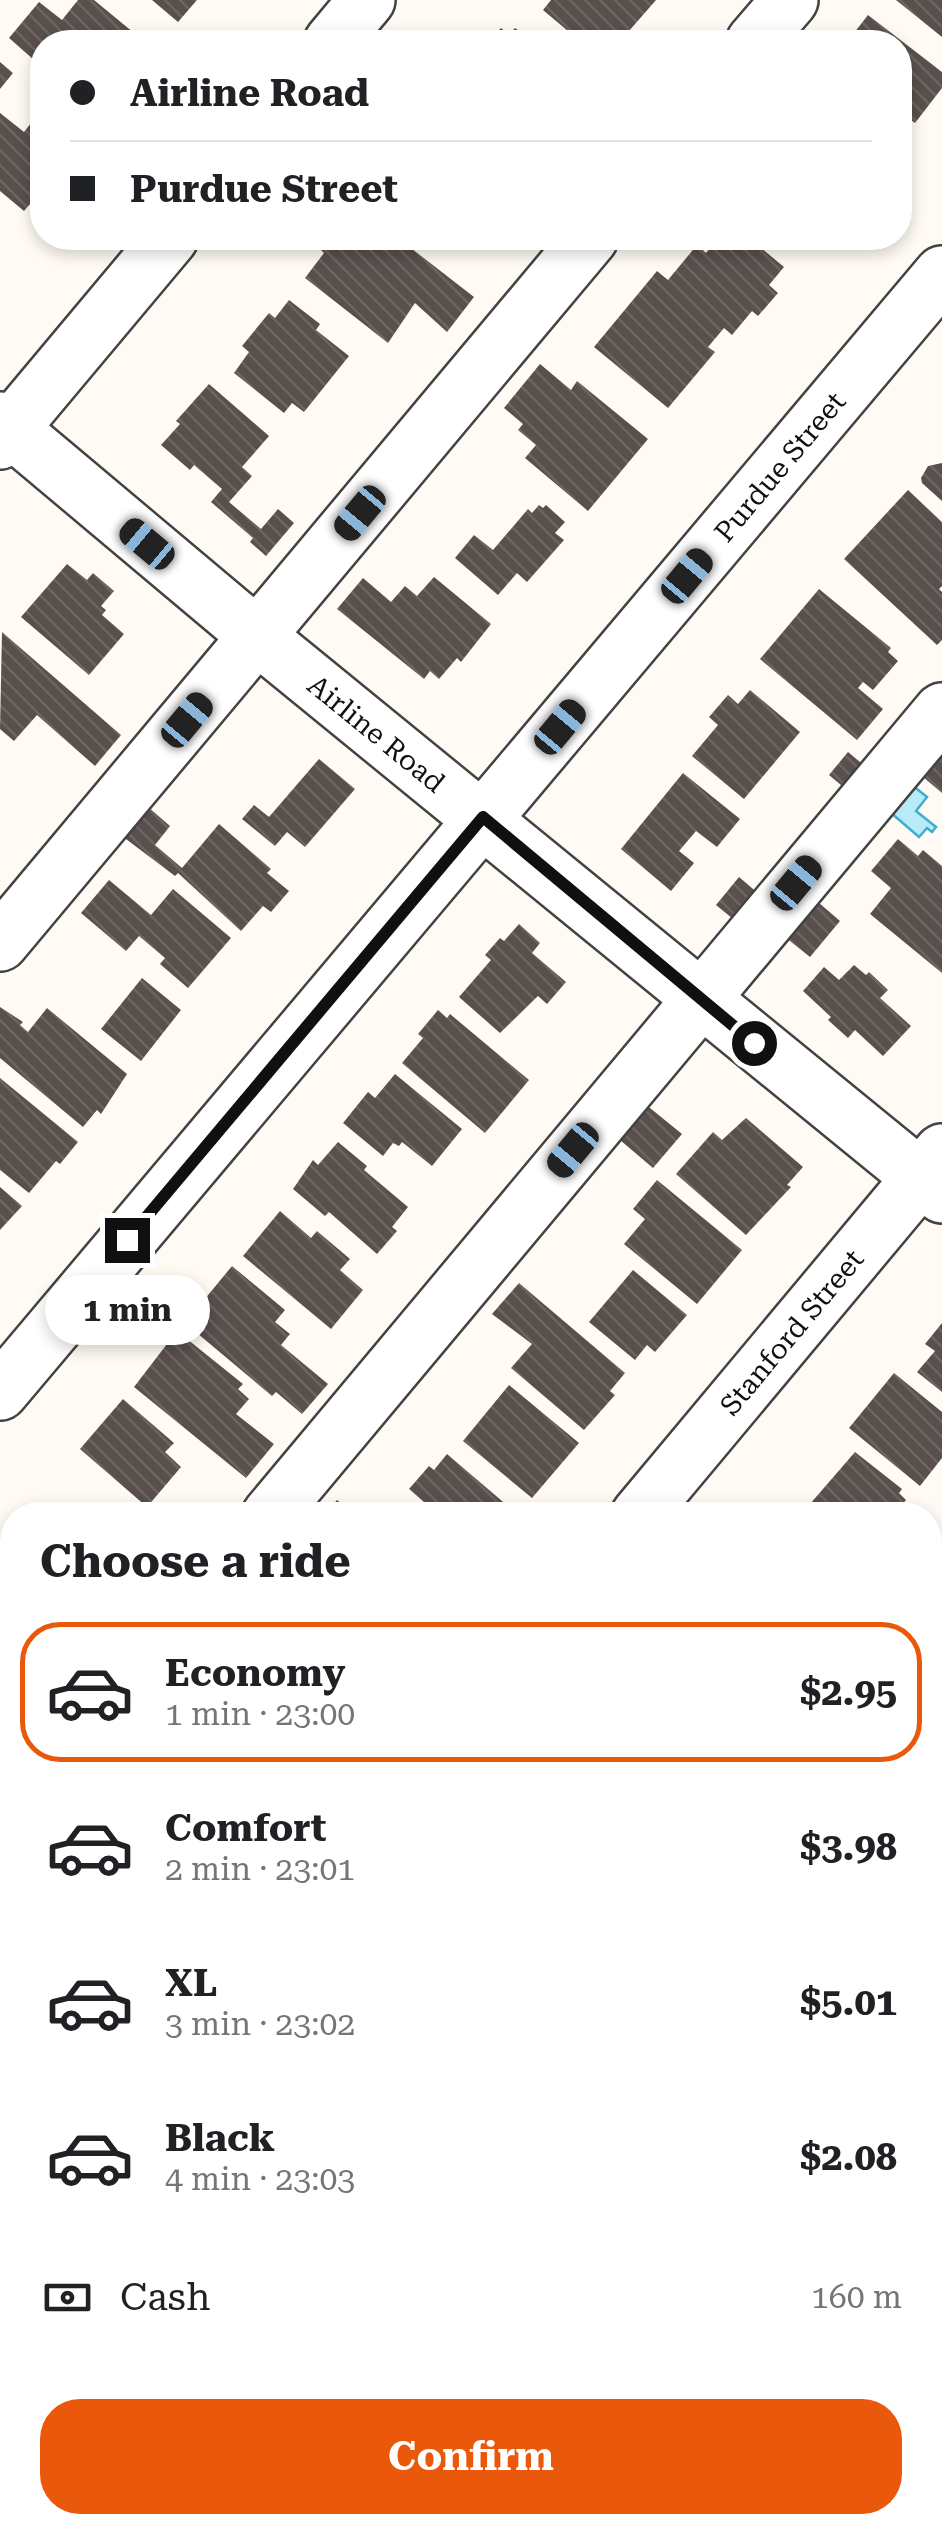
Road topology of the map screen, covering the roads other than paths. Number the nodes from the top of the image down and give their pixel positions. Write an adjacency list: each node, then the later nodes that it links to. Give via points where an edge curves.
1 (368, 0): 3 (street)
2 (790, 0): 4 (street)
3 (342, 30)
4 (764, 30)
5 (160, 250): 8 (street)
6 (580, 250): 9 (street)
7 (942, 274): 11 (street, Purdue Street)
8 (4, 430): 9 (street, Airline Road)
9 (257, 636): 11 (street, Airline Road); 12 (street)
10 (942, 711): 13 (street)
11 (483, 817): 13 (street, Airline Road); 15 (street, Purdue Street)
12 (0, 944)
13 (699, 998): 14 (street, Airline Road); 16 (street)
14 (935, 1175): 17 (street, Stanford Street)
15 (0, 1392)
16 (281, 1502)
17 (649, 1502)

